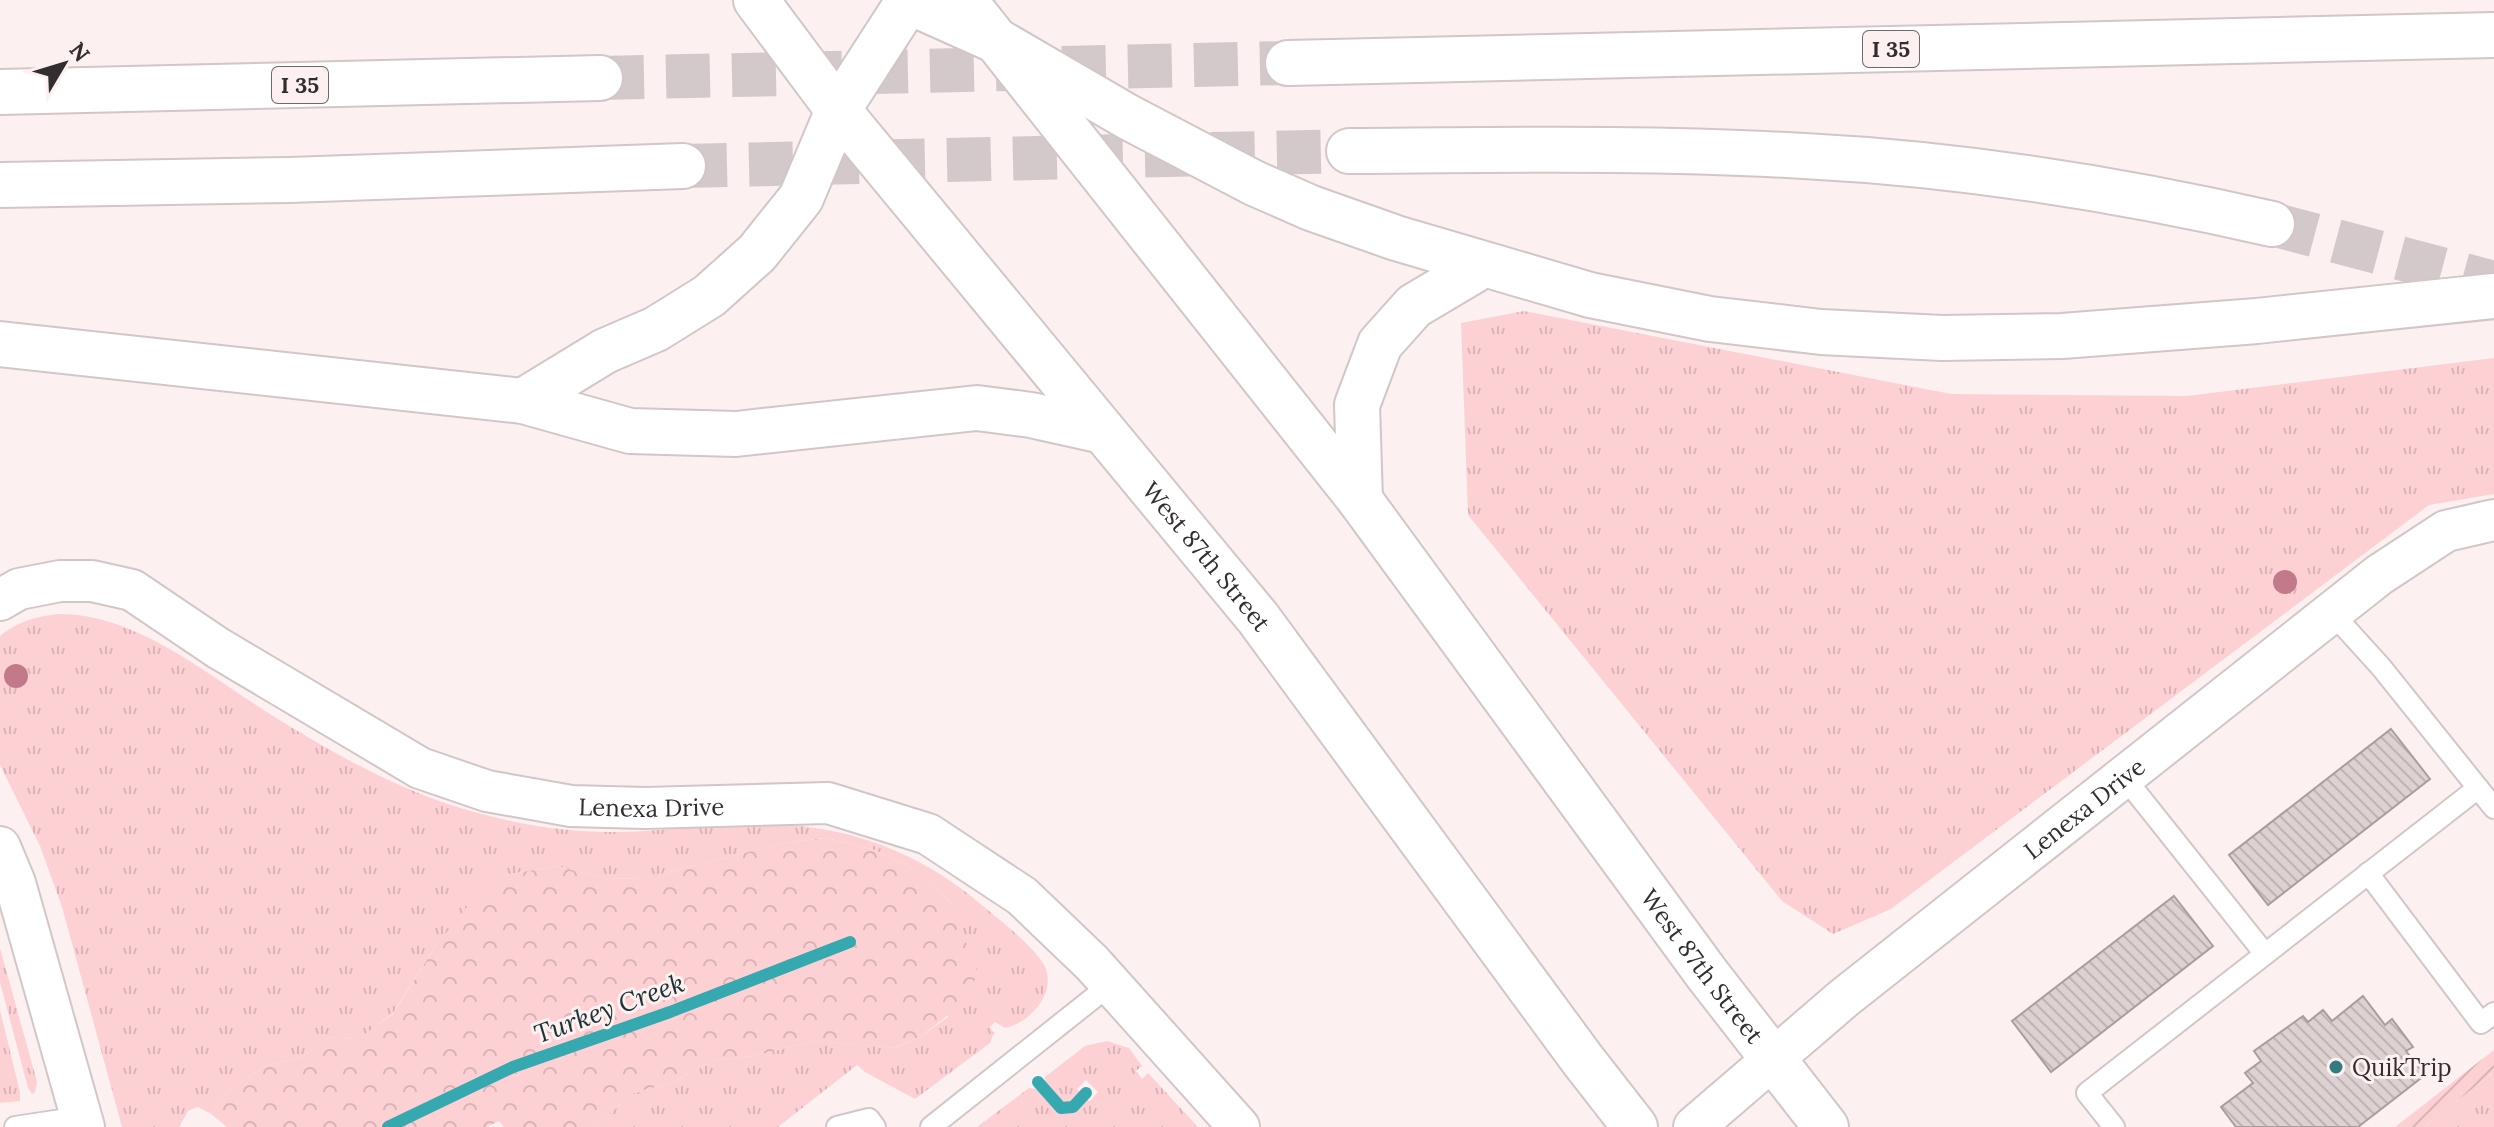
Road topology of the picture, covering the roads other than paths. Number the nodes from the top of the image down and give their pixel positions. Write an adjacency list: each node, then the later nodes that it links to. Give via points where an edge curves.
1 (756, 0): 9 (main road, West 87th Street)
2 (964, 0): 5 (main road, West 87th Street)
3 (908, 1): 5 (main road); 9 (main road)
4 (2494, 35): 6 (main road, I 35)
5 (999, 42): 14 (main road, via 1254,183 1311,208); 19 (main road, West 87th Street)
6 (1288, 63)
7 (600, 78): 8 (main road, I 35)
8 (0, 92)
9 (838, 110): 17 (main road, via 801,198 757,253 709,296); 18 (main road, West 87th Street)
10 (1349, 151): 13 (main road, via 1662,150 1807,156 1935,167 2167,200)
11 (683, 166): 12 (main road)
12 (0, 185)
13 (2272, 224)
14 (1483, 265): 15 (main road, via 1590,295 1710,319 1942,338 2092,334); 19 (main road, via 1414,306 1380,344 1357,405)
15 (2494, 296)
16 (0, 344): 17 (main road)
17 (523, 401): 18 (main road, via 630,431 736,434 977,408)
18 (1103, 431): 38 (main road, West 87th Street, via 1258,618)
19 (1360, 500): 31 (main road, West 87th Street)
20 (2494, 520): 22 (street, Lenexa Drive, via 2446,531)
21 (0, 600): 29 (street, Lenexa Drive, via 19,589 60,581 132,590 218,648 420,768 487,791 571,806 828,803 928,834 1022,896)
22 (2332, 613): 23 (street, Lenexa Drive); 24 (lane)
23 (2124, 777): 28 (lane); 31 (street, Lenexa Drive, via 1844,998)
24 (2478, 788): 25 (lane); 27 (lane)
25 (2494, 808)
26 (0, 847): 32 (street)
27 (2368, 873): 28 (lane); 30 (lane, via 2481,1023)
28 (2265, 954): 41 (lane, via 2087,1093)
29 (1111, 984): 36 (lane); 37 (street, Lenexa Drive)
30 (2494, 1013)
31 (1774, 1060): 39 (street, Lenexa Drive); 40 (main road, West 87th Street)
32 (83, 1122): 33 (lane)
33 (15, 1127)
34 (837, 1127): 35 (lane, via 869,1119)
35 (875, 1127)
36 (931, 1127)
37 (1239, 1127)
38 (1635, 1127)
39 (1694, 1127)
40 (1826, 1127)
41 (2114, 1127)

